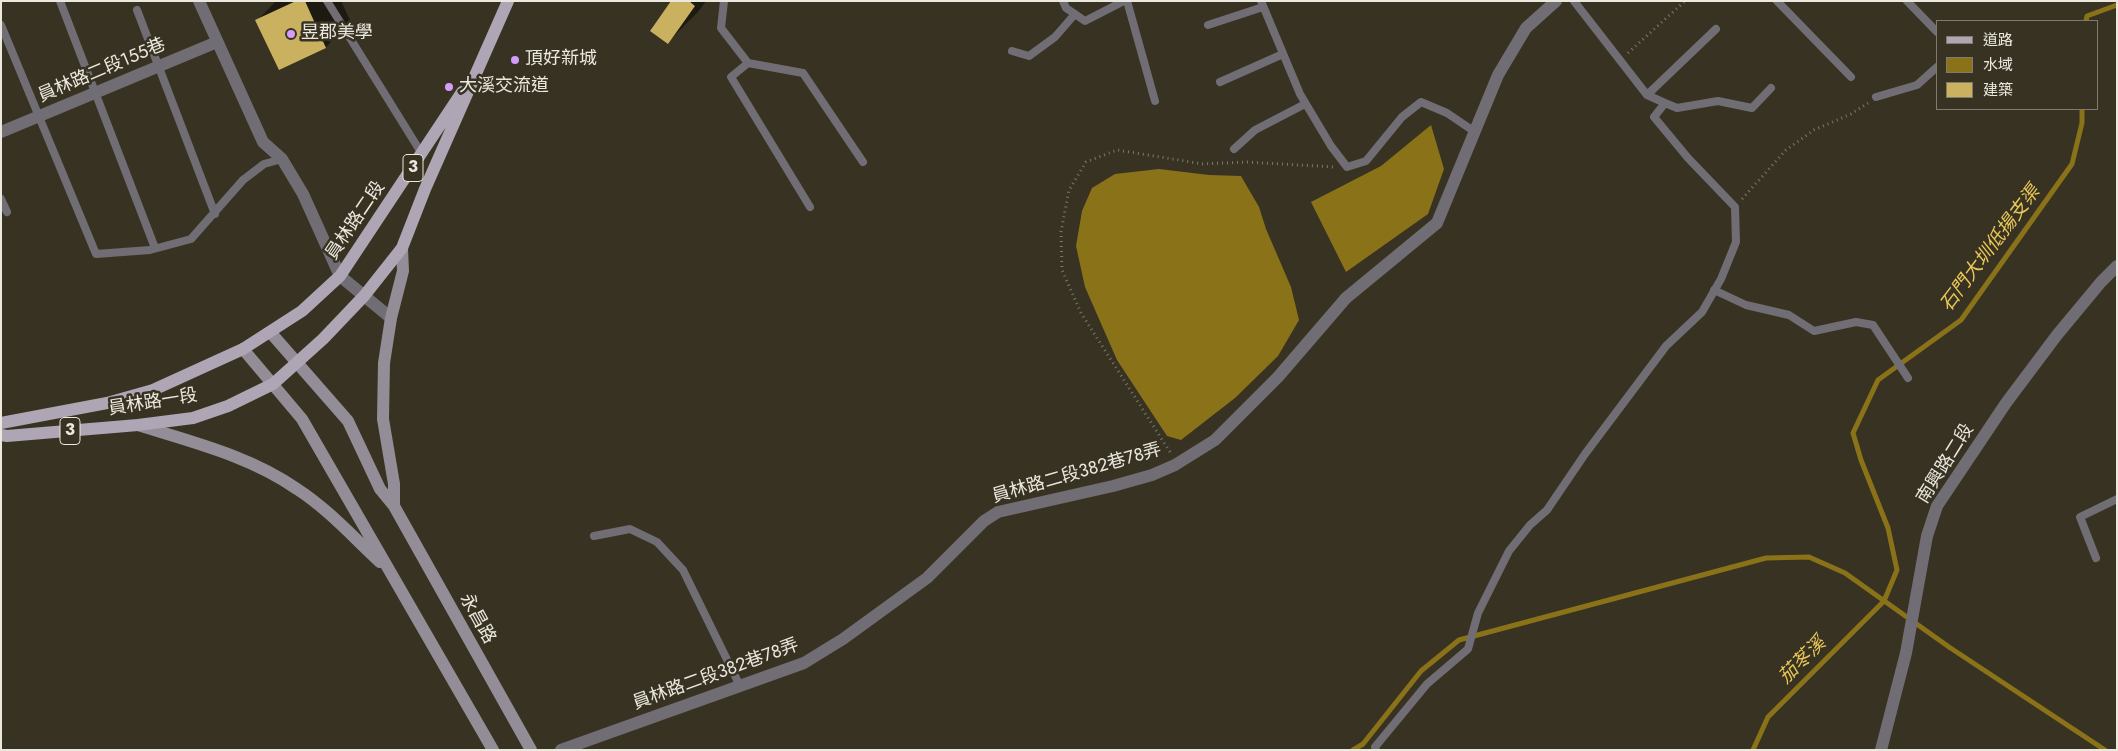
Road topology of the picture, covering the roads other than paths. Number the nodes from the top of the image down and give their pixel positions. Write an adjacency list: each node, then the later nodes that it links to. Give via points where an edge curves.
1 (60, 1): 29 (lane)
2 (199, 1): 19 (street)
3 (327, 1): 39 (lane)
4 (508, 1): 22 (main road, 員林路二段 / 3)
5 (724, 1): 23 (lane, via 721,28)
6 (1063, 1): 14 (lane)
7 (1126, 1): 14 (lane, via 1085,21); 32 (lane)
8 (1556, 1): 37 (street, 員林路二段382巷78弄, via 1526,28 1498,75)
9 (1574, 1): 30 (lane)
10 (1777, 1): 26 (lane)
11 (1907, 1): 18 (lane)
12 (1262, 4): 16 (lane); 21 (lane)
13 (138, 10): 24 (lane)
14 (1074, 14): 20 (lane, via 1055,37 1029,56)
15 (1, 25): 35 (lane)
16 (1208, 25)
17 (1716, 29): 30 (lane)
18 (1936, 31)
19 (217, 42): 24 (street, 員林路二段155巷); 40 (street, via 263,142)
20 (1012, 52)
21 (1283, 54): 27 (lane); 34 (lane)
22 (484, 58): 39 (main road, 員林路二段 / 3); 47 (main road, 員林路二段 / 3)
23 (748, 63): 41 (lane, via 803,73); 43 (lane, via 731,77)
24 (157, 66): 29 (street, 員林路二段155巷); 45 (lane)
25 (1936, 68): 31 (lane, via 1917,85)
26 (1851, 78)
27 (1220, 82)
28 (1771, 88): 33 (lane, via 1752,108 1718,101 1677,108)
29 (96, 93): 35 (street, 員林路二段155巷); 46 (lane)
30 (1647, 94): 33 (lane)
31 (1876, 96)
32 (1155, 101)
33 (1666, 103): 50 (lane, via 1654,117 1735,207 1736,242)
34 (1306, 104): 37 (lane, via 1347,167 1366,160 1402,116 1421,102); 38 (lane, via 1255,130)
35 (38, 117): 36 (street, 員林路二段155巷); 46 (lane, via 96,254)
36 (1, 132)
37 (1475, 132): 66 (street, 員林路二段382巷78弄, via 1437,224 1346,298 1278,377 1215,440 1152,475 998,512 984,521 927,578 843,639 804,663)
38 (1234, 149)
39 (422, 154): 49 (main road, 員林路二段 / 3)
40 (282, 159): 45 (lane, via 264,164 243,180); 49 (street, via 303,194)
41 (863, 162)
42 (1, 199): 44 (lane)
43 (810, 207)
44 (7, 212)
45 (215, 214): 46 (lane, via 191,239)
46 (155, 248)
47 (402, 248): 51 (main road, 員林路二段 / 3); 52 (main road, via 403,271)
48 (2117, 266): 71 (street, 南興路二段, via 2057,335 1937,506 1927,536 1906,652)
49 (340, 276): 51 (street); 53 (main road, 員林路二段 / 3, via 302,311)
50 (1714, 290): 56 (lane, via 1746,305 1789,316 1814,331 1856,322 1874,325); 70 (lane, via 1702,312 1660,353 1547,510 1509,551 1478,614 1468,650 1427,684 1375,746)
51 (364, 296): 52 (street); 55 (main road, 員林路二段 / 3)
52 (391, 318): 62 (main road, via 384,362 383,418 394,484)
53 (271, 333): 54 (main road, 員林路二段 / 3); 55 (main road, 永昌路)
54 (242, 349): 57 (main road); 58 (main road, 員林路一段 / 3, via 153,390 107,403)
55 (295, 362): 57 (main road, 員林路一段 / 3); 62 (main road, 永昌路, via 348,421 380,488)
56 (1908, 378)
57 (273, 384): 59 (main road, 員林路一段 / 3, via 228,406 193,418); 65 (main road, via 302,419)
58 (1, 423)
59 (138, 426): 60 (main road, 員林路一段 / 3); 65 (main road, via 214,449 260,467 297,488 328,512)
60 (1, 435)
61 (2117, 499): 64 (lane, via 2080,518)
62 (394, 506): 68 (main road, 永昌路)
63 (594, 536): 66 (lane, via 630,529 657,542 683,570)
64 (2096, 558)
65 (390, 572): 67 (main road)
66 (740, 686): 69 (street, 員林路二段382巷78弄)
67 (494, 750)
68 (531, 750)
69 (562, 750)
70 (1376, 750)
71 (1881, 750)

